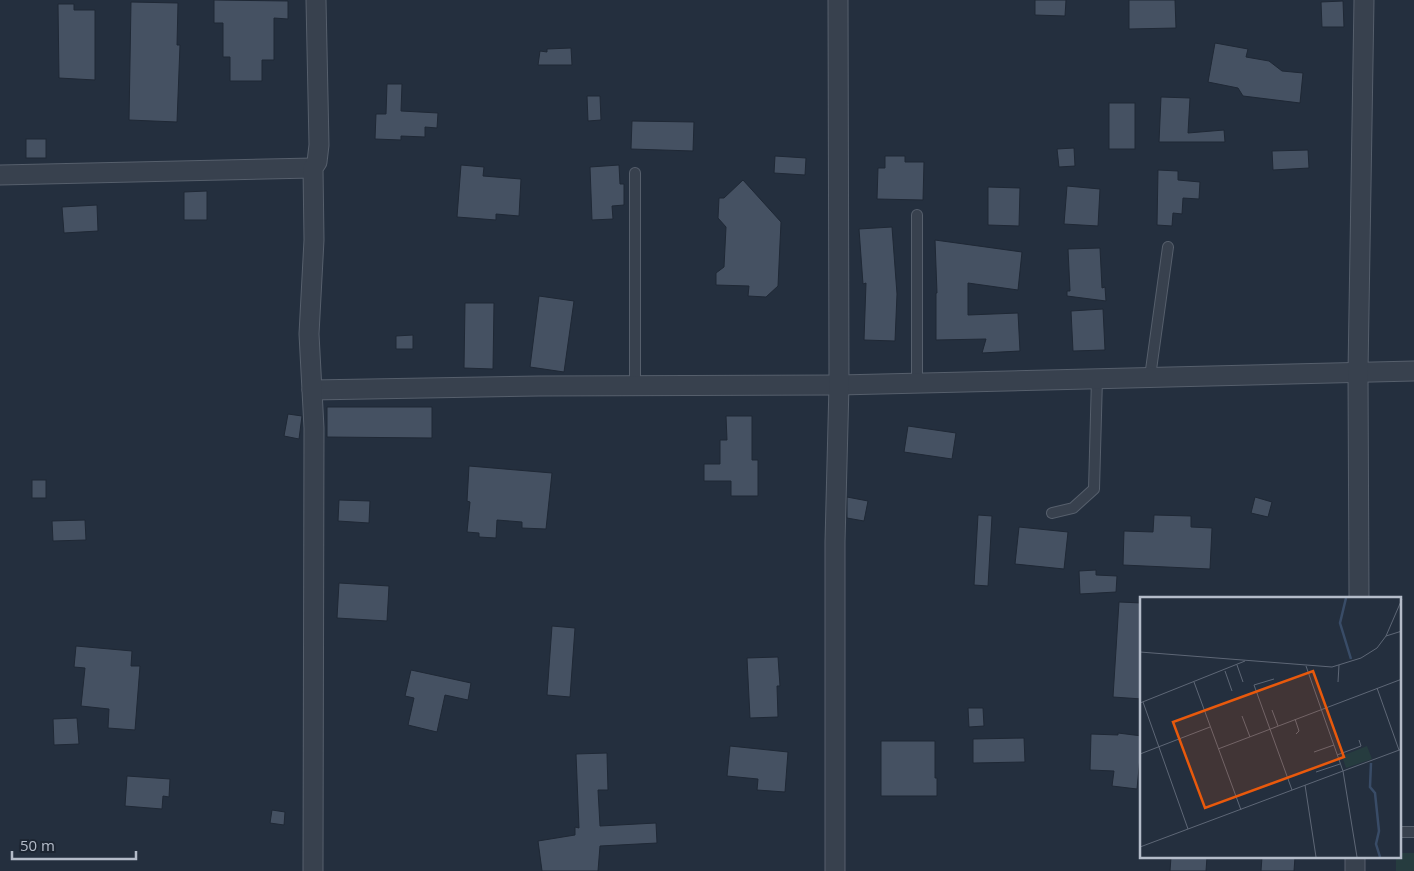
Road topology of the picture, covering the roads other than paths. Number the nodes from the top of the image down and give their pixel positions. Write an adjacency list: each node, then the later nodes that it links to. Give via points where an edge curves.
1 (316, 0): 4 (street, via 319,145)
2 (838, 0): 14 (street)
3 (1364, 0): 10 (street)
4 (313, 168): 6 (street); 16 (street)
5 (636, 173): 15 (lane)
6 (0, 175)
7 (916, 215): 13 (lane)
8 (1168, 247): 11 (lane)
9 (1414, 371): 10 (street)
10 (1358, 372): 11 (street); 18 (street)
11 (1150, 377): 12 (street)
12 (1097, 378): 13 (street); 17 (lane, via 1094,489 1073,508)
13 (917, 383): 14 (street)
14 (839, 385): 15 (street); 21 (street, via 835,542)
15 (635, 386): 16 (street)
16 (312, 390): 20 (street)
17 (1052, 513)
18 (1359, 597)
19 (1355, 858): 22 (street)
20 (313, 871)
21 (835, 871)
22 (1355, 871)

